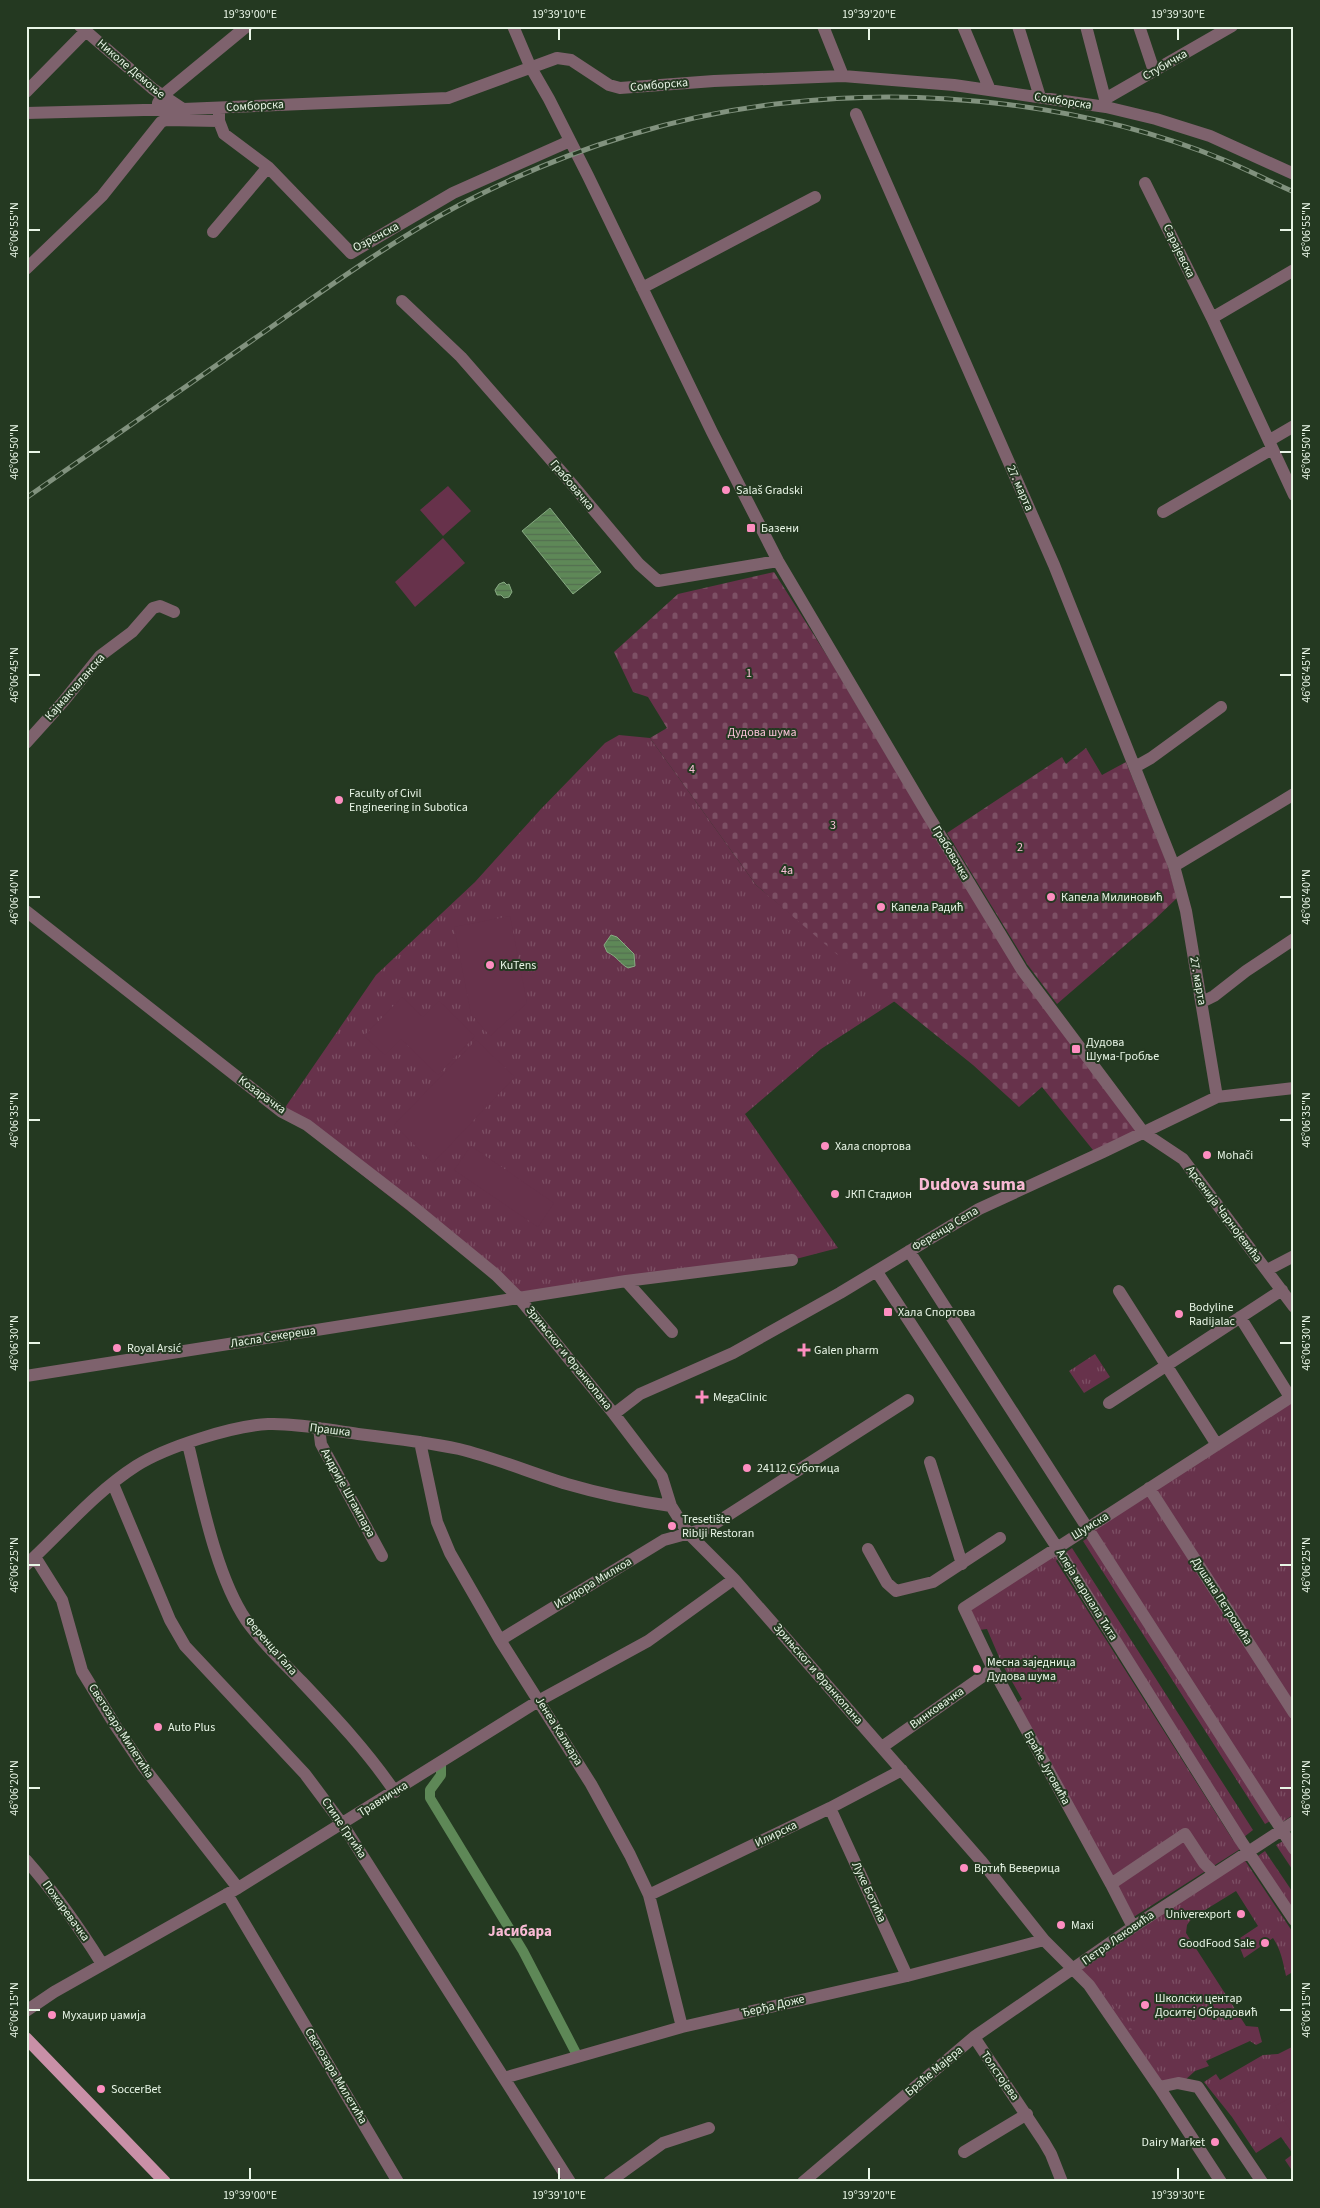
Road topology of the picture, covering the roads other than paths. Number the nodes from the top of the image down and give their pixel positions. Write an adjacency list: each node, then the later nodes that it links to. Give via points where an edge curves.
1 (246, 26): 15 (street)
2 (513, 26): 10 (street, Грабовачка)
3 (823, 26): 12 (street)
4 (963, 26): 13 (street)
5 (1018, 26): 16 (street)
6 (1086, 26): 17 (street)
7 (1139, 26): 11 (street)
8 (1232, 26): 11 (street, Стубичка)
9 (83, 28): 14 (street); 15 (street, Николе Демоње)
10 (530, 66): 12 (street, Сомборска, via 553,59 567,59 610,85 626,88); 18 (street, Сомборска, via 448,98); 24 (street, Грабовачка)
11 (1154, 71): 17 (street, Стубичка)
12 (843, 76): 13 (street, Сомборска)
13 (990, 90): 16 (street, Сомборска)
14 (26, 92)
15 (162, 96): 19 (street, Николе Демоње); 20 (street)
16 (1040, 98): 17 (street, Сомборска)
17 (1106, 103): 26 (street, Сомборска, via 1210,136)
18 (219, 108): 19 (street, Сомборска); 23 (street)
19 (183, 109): 20 (street, Сомборска)
20 (154, 110): 21 (street, Сомборска)
21 (26, 113)
22 (856, 114): 43 (street, 27. марта, via 1054,565)
23 (219, 121): 25 (street, Озренска, via 224,134); 30 (street, via 161,122 102,196)
24 (570, 141): 25 (street, Озренска, via 453,193 351,252); 32 (street, Грабовачка)
25 (268, 167): 29 (street)
26 (1294, 174)
27 (1145, 184): 34 (street, Сарајевска)
28 (815, 197): 32 (street)
29 (213, 232)
30 (26, 269)
31 (1294, 270): 34 (street)
32 (642, 288): 39 (street, Грабовачка)
33 (402, 301): 39 (street, Грабовачка, via 461,357 639,564 658,581)
34 (1212, 318): 36 (street, Сарајевска)
35 (1294, 426): 36 (street)
36 (1271, 444): 37 (street, Сарајевска); 38 (street)
37 (1294, 495)
38 (1163, 512)
39 (778, 561): 51 (street, Грабовачка, via 1022,970)
40 (174, 612): 42 (street, Кајмакчаланска, via 160,606 153,608 132,632 100,656)
41 (1221, 707): 43 (street)
42 (26, 743)
43 (1135, 767): 45 (street, 27. марта)
44 (1294, 794): 45 (street)
45 (1174, 866): 48 (street, 27. марта, via 1186,911)
46 (26, 911): 60 (street, Козарачка, via 282,1112 307,1125 412,1206 496,1274)
47 (1294, 939): 48 (street)
48 (1202, 1002): 50 (street, 27. марта)
49 (1294, 1088): 50 (street, Ференца Сепа)
50 (1217, 1097): 51 (street, Ференца Сепа)
51 (1144, 1133): 52 (street, Ференца Сепа, via 979,1208); 55 (street, Арсенија Чарнојевића, via 1183,1160)
52 (909, 1251): 56 (street, Ференца Сепа); 78 (street)
53 (1294, 1256): 55 (street)
54 (792, 1260): 57 (street)
55 (1267, 1270): 58 (street, Арсенија Чарнојевића)
56 (877, 1272): 69 (street, Ференца Сепа, via 733,1353 640,1394); 81 (street, Алеја маршала Тита)
57 (626, 1281): 60 (street); 63 (street)
58 (1282, 1290): 61 (street, Арсенија Чарнојевића); 62 (street)
59 (1119, 1291): 64 (street)
60 (519, 1298): 65 (street, Ласла Секереша); 69 (street, Зрињског и Франкопана)
61 (1294, 1307)
62 (1240, 1317): 64 (street); 66 (street, Шумска)
63 (672, 1332)
64 (1166, 1365): 68 (street); 73 (street)
65 (26, 1376)
66 (1292, 1396): 73 (street, Шумска)
67 (908, 1400): 79 (street, Исидора Милкоа, via 708,1528)
68 (1108, 1402)
69 (614, 1414): 77 (street, Зрињског и Франкопана, via 662,1477)
70 (319, 1428): 71 (street, Прашка); 72 (street, Прашка, via 270,1424 240,1428); 83 (street, Андрије Штампара, via 321,1444)
71 (420, 1442): 77 (street, Прашка, via 459,1449 568,1484); 88 (street, Јенеа Калмара, via 437,1522 450,1553)
72 (188, 1444): 75 (street, Прашка, via 157,1455); 94 (street, Ференца Гала, via 219,1558 246,1620 338,1720)
73 (1216, 1444): 76 (street, Шумска)
74 (930, 1462): 85 (street)
75 (113, 1484): 84 (street, Прашка); 97 (street, Стипе Гргића, via 184,1646 305,1774)
76 (1149, 1488): 78 (street, Шумска); 91 (street, Душана Петровића)
77 (671, 1506): 79 (street, Зрињског и Франкопана)
78 (1086, 1529): 81 (street, Шумска); 98 (street)
79 (688, 1533): 86 (street, Зрињског и Франкопана); 88 (street, Исидора Милкоа, via 664,1540)
80 (1000, 1538): 85 (street)
81 (1056, 1546): 87 (street, Шумска); 100 (street, Алеја маршала Тита)
82 (868, 1549): 85 (street, via 887,1583 896,1591 933,1582)
83 (382, 1556)
84 (31, 1561): 104 (street, Светозара Милетића, via 62,1600 82,1671 115,1725)
85 (962, 1564)
86 (734, 1579): 90 (street, Травничка, via 648,1641); 92 (street, Зрињског и Франкопана)
87 (964, 1608): 89 (street, Браће Југовића)
88 (500, 1640): 90 (street, Јенеа Калмара)
89 (993, 1669): 92 (street, Винковачка); 103 (street, Браће Југовића)
90 (540, 1700): 94 (street, Травничка); 105 (street, Јенеа Калмара, via 591,1784)
91 (1294, 1714)
92 (882, 1747): 93 (street, Зрињског и Франкопана)
93 (902, 1770): 95 (street, Илирска); 108 (street, Зрињског и Франкопана)
94 (395, 1792): 97 (street, Травничка)
95 (830, 1808): 105 (street, Илирска); 111 (street, Луке Ботића)
96 (1294, 1822): 98 (street, Петра Лековића)
97 (343, 1825): 104 (street, Травничка); 116 (street, Стипе Гргића)
98 (1281, 1830): 99 (street); 100 (street, Петра Лековића)
99 (1294, 1849)
100 (1248, 1851): 102 (street, Петра Лековића); 106 (street, Алеја маршала Тита)
101 (26, 1860): 109 (street, Пожаревачка, via 61,1902)
102 (1214, 1874): 103 (street, via 1185,1834); 107 (street, Петра Лековића)
103 (1111, 1884): 107 (street, Браће Југовића)
104 (233, 1891): 109 (street, Травничка); 123 (street, Светозара Милетића)
105 (649, 1895): 113 (street, Јенеа Калмара)
106 (1294, 1920)
107 (1133, 1926): 110 (street, Петра Лековића)
108 (1044, 1940): 110 (street, Зрињског и Франкопана); 111 (street, Ђерђа Доже)
109 (102, 1964): 112 (street, Травничка)
110 (1072, 1969): 114 (street, Браће Мајера); 117 (street, Зрињског и Франкопана, via 1089,1986)
111 (908, 1976): 113 (street, Ђерђа Доже)
112 (26, 2010)
113 (682, 2027): 116 (street, Ђерђа Доже)
114 (974, 2037): 118 (street, Толстојева); 121 (street, Браће Мајера)
115 (26, 2038): 122 (main road)
116 (504, 2078): 124 (street, Стипе Гргића)
117 (1159, 2087): 127 (street, Зрињског и Франкопана); 128 (street, via 1178,2083 1198,2087)
118 (1027, 2114): 120 (street, Толстојева); 126 (street, Толстојева, via 1051,2154)
119 (709, 2128): 125 (street, via 663,2143)
120 (964, 2152)
121 (806, 2181)
122 (165, 2182)
123 (398, 2182)
124 (570, 2182)
125 (609, 2182)
126 (1062, 2182)
127 (1221, 2182)
128 (1262, 2182)

